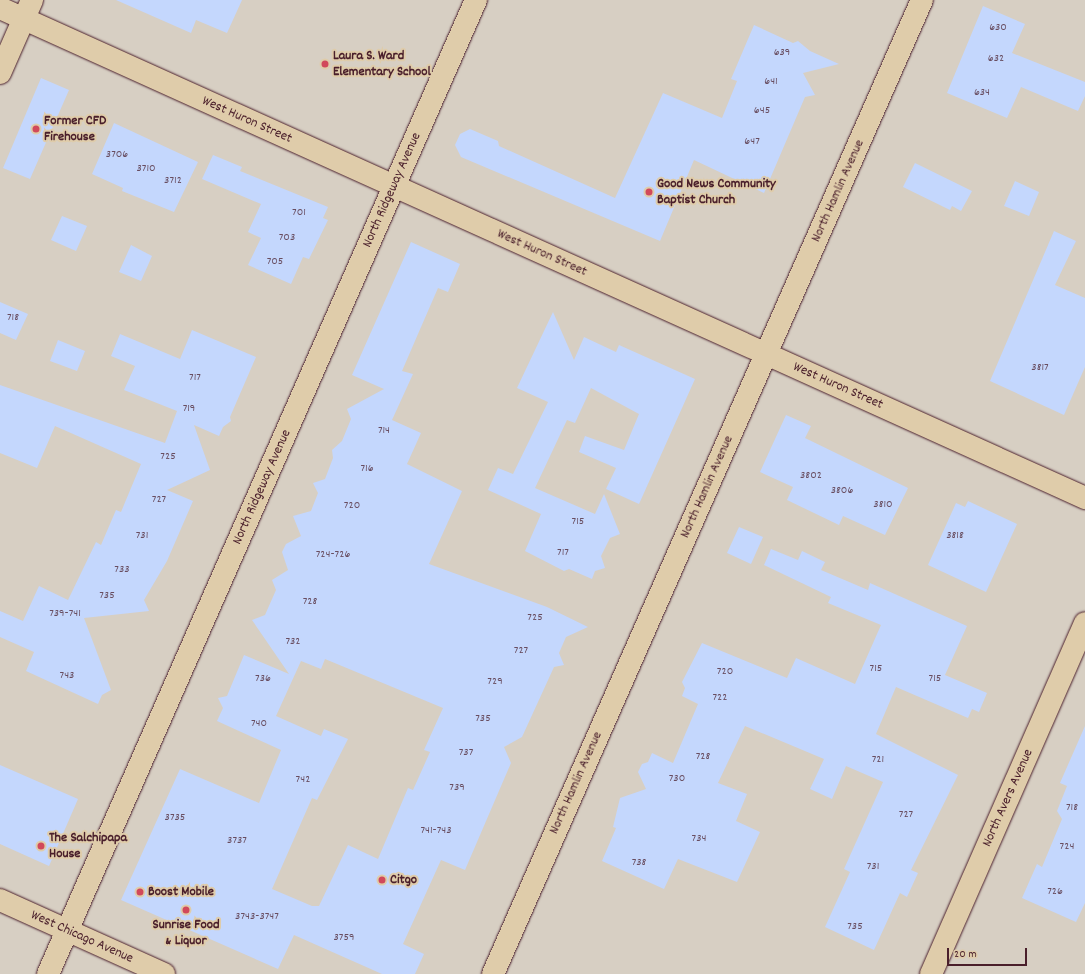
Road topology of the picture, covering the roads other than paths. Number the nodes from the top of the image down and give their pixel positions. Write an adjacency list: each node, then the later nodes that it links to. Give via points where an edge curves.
1 (476, 0): 6 (street, North Ridgeway Avenue)
2 (922, 0): 7 (street, North Hamlin Avenue)
3 (0, 8): 4 (street, West Huron Street)
4 (28, 9): 5 (street); 6 (street, West Huron Street)
5 (0, 73)
6 (394, 186): 7 (street, West Huron Street); 11 (street, North Ridgeway Avenue)
7 (766, 354): 8 (street, West Huron Street); 14 (street, North Hamlin Avenue)
8 (1085, 498)
9 (1085, 623): 15 (street, North Avers Avenue)
10 (0, 900): 11 (street, West Chicago Avenue)
11 (68, 930): 12 (street, North Ridgeway Avenue); 13 (street, West Chicago Avenue)
12 (48, 974)
13 (164, 974)
14 (493, 974)
15 (931, 974)

